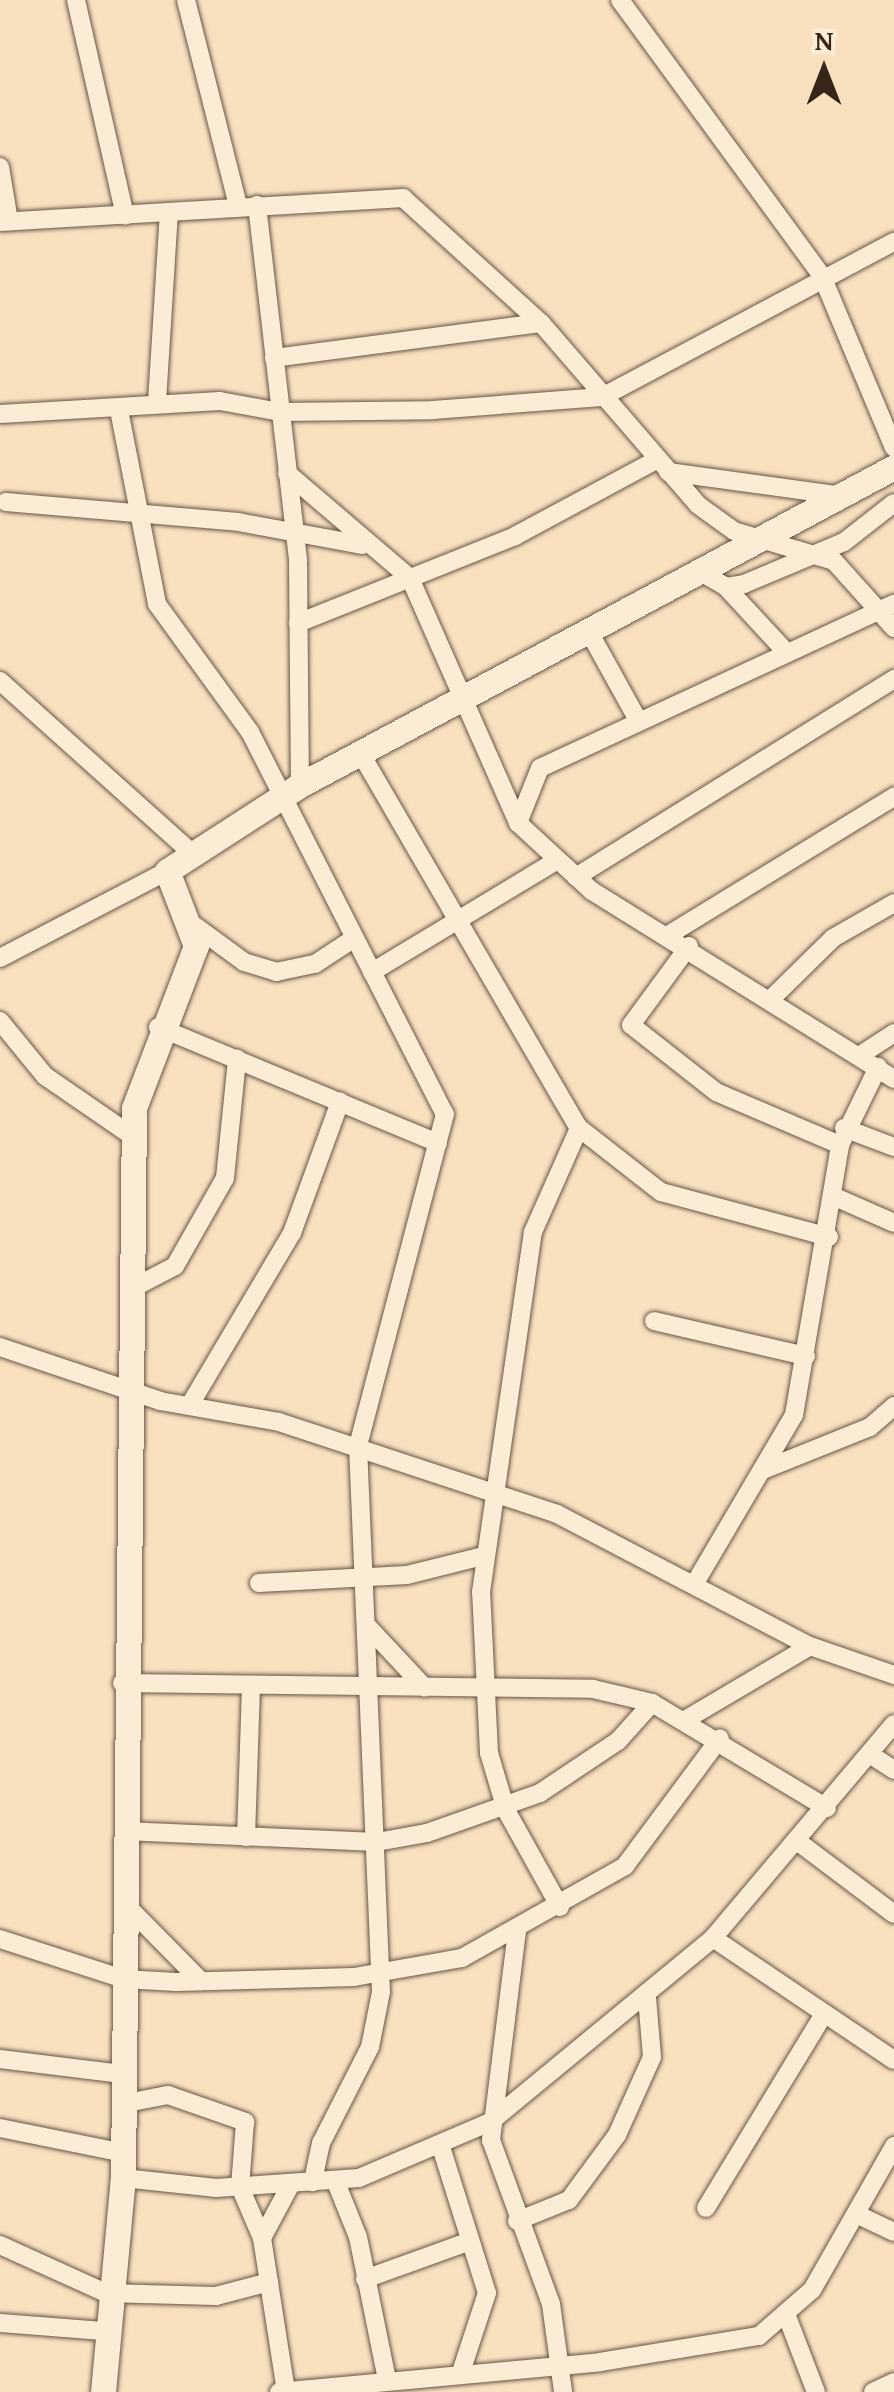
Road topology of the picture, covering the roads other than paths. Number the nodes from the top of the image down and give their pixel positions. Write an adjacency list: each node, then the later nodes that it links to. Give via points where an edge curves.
1 (76, 0): 7 (street)
2 (186, 0): 5 (street)
3 (620, 0): 10 (street)
4 (0, 167): 8 (street)
5 (248, 206): 6 (street); 11 (street, via 404,198); 12 (street)
6 (169, 212): 7 (street); 14 (street)
7 (125, 215): 8 (street)
8 (4, 222)
9 (894, 242): 10 (street)
10 (822, 276): 13 (street); 18 (street)
11 (541, 323): 12 (street); 13 (street)
12 (274, 358): 16 (street)
13 (602, 397): 16 (street); 19 (street)
14 (156, 402): 15 (street); 16 (street, via 241,401)
15 (119, 410): 17 (street); 25 (street)
16 (280, 412): 21 (street)
17 (0, 414)
18 (894, 448)
19 (661, 467): 22 (street); 27 (street); 31 (street)
20 (894, 467): 22 (street)
21 (288, 473): 26 (street); 28 (street)
22 (835, 495): 27 (street)
23 (6, 502): 25 (street)
24 (894, 503): 29 (street)
25 (143, 516): 26 (street); 43 (street, via 140,550 157,604)
26 (294, 531): 28 (street); 34 (street)
27 (750, 538): 29 (street); 30 (street)
28 (363, 546): 31 (street)
29 (817, 555): 32 (street); 33 (street, via 856,575)
30 (697, 570): 32 (street); 36 (street)
31 (410, 578): 34 (street); 40 (street)
32 (726, 587): 37 (street)
33 (888, 607): 35 (street); 37 (street)
34 (298, 624): 43 (street)
35 (894, 628)
36 (588, 630): 40 (street); 41 (street)
37 (785, 650): 41 (street)
38 (894, 679): 49 (street)
39 (0, 681): 46 (street)
40 (467, 696): 42 (street); 45 (street, via 492,776)
41 (639, 722): 45 (street, via 540,768)
42 (360, 754): 43 (street); 51 (street)
43 (292, 791): 46 (street); 54 (street)
44 (894, 796): 53 (street)
45 (518, 823): 47 (street)
46 (194, 854): 48 (street)
47 (556, 861): 49 (street); 51 (street)
48 (167, 872): 52 (street); 56 (street)
49 (576, 877): 53 (street)
50 (894, 902): 58 (street, via 834,938)
51 (462, 917): 57 (street); 69 (street)
52 (195, 926): 54 (street, via 244,962 276,972 315,964); 60 (street, via 196,946)
53 (670, 934): 55 (street)
54 (353, 939): 57 (street)
55 (689, 946): 58 (street); 71 (street, via 631,1025 716,1092)
56 (0, 958)
57 (372, 972): 72 (street, via 443,1104)
58 (772, 998): 62 (street)
59 (0, 1021): 68 (street, via 45,1076)
60 (158, 1027): 63 (street); 67 (street)
61 (894, 1033): 62 (street)
62 (862, 1054): 64 (street)
63 (237, 1060): 66 (street); 77 (street, via 225,1178 175,1266)
64 (878, 1067): 65 (street); 71 (street)
65 (894, 1079)
66 (340, 1102): 72 (street); 82 (street, via 292,1233)
67 (134, 1108): 68 (street); 70 (street)
68 (105, 1120): 70 (street)
69 (579, 1128): 76 (street, via 662,1192); 86 (street, via 532,1232)
70 (132, 1136): 77 (street)
71 (842, 1136): 73 (street); 74 (street)
72 (438, 1142): 84 (street)
73 (894, 1147)
74 (834, 1196): 75 (street); 76 (street)
75 (894, 1223)
76 (829, 1238): 80 (street)
77 (129, 1290): 81 (street)
78 (654, 1320): 80 (street)
79 (0, 1347): 81 (street)
80 (806, 1356): 85 (street, via 794,1415)
81 (127, 1385): 82 (street); 94 (street)
82 (191, 1404): 84 (street)
83 (894, 1406): 85 (street, via 870,1427)
84 (358, 1446): 86 (street); 88 (street)
85 (763, 1470): 89 (street)
86 (491, 1491): 87 (street); 89 (street, via 586,1525)
87 (483, 1556): 88 (street); 97 (street)
88 (362, 1579): 90 (street); 91 (street)
89 (695, 1582): 92 (street)
90 (259, 1583)
91 (368, 1627): 96 (street); 98 (street)
92 (810, 1646): 93 (street); 100 (street)
93 (894, 1675)
94 (122, 1683): 95 (street); 107 (street)
95 (252, 1686): 98 (street); 108 (street)
96 (425, 1688): 97 (street); 98 (street)
97 (482, 1688): 99 (street, via 594,1689); 106 (street)
98 (368, 1689): 109 (street)
99 (652, 1703): 100 (street); 106 (street, via 596,1758)
100 (684, 1720): 102 (street)
101 (894, 1724): 103 (street)
102 (720, 1738): 105 (street); 113 (street, via 624,1866)
103 (874, 1757): 104 (street); 105 (street)
104 (894, 1770)
105 (827, 1808): 110 (street)
106 (506, 1810): 109 (street); 113 (street)
107 (124, 1830): 108 (street); 112 (street)
108 (246, 1837): 109 (street)
109 (377, 1842): 118 (street)
110 (801, 1844): 111 (street); 116 (street)
111 (886, 1899): 114 (street)
112 (124, 1903): 119 (street); 120 (street)
113 (560, 1907): 115 (street)
114 (894, 1914)
115 (518, 1931): 118 (street, via 462,1958); 127 (street)
116 (713, 1938): 121 (street); 122 (street)
117 (0, 1939): 119 (street)
118 (382, 1972): 120 (street); 133 (street, via 370,2047 320,2143)
119 (124, 1980): 120 (street); 125 (street)
120 (201, 1982)
121 (646, 1997): 127 (street); 138 (street, via 652,2057 617,2135 569,2200)
122 (822, 2017): 124 (street); 136 (street)
123 (0, 2059): 125 (street)
124 (894, 2060)
125 (122, 2074): 126 (street)
126 (122, 2104): 131 (street); 135 (street, via 152,2094 234,2111 245,2122)
127 (490, 2122): 130 (street); 138 (street)
128 (0, 2128): 131 (street)
129 (894, 2146): 137 (street)
130 (440, 2147): 132 (street); 141 (street)
131 (123, 2165): 135 (street); 145 (street)
132 (335, 2180): 133 (street); 143 (street)
133 (313, 2182): 134 (street)
134 (291, 2184): 135 (street); 140 (street)
135 (240, 2187): 140 (street)
136 (706, 2208)
137 (856, 2214): 139 (street); 146 (street, via 812,2290)
138 (516, 2221): 149 (street, via 551,2304)
139 (894, 2232)
140 (262, 2238): 144 (street)
141 (468, 2242): 143 (street); 150 (street, via 487,2292)
142 (0, 2245): 145 (street)
143 (365, 2280): 151 (street)
144 (270, 2282): 145 (street, via 216,2296); 154 (street)
145 (106, 2292): 148 (street)
146 (786, 2314): 149 (street, via 732,2343); 156 (street)
147 (0, 2323): 148 (street)
148 (104, 2331): 153 (street)
149 (558, 2366): 150 (street); 155 (street)
150 (462, 2369): 151 (street)
151 (386, 2376): 154 (street)
152 (894, 2382): 157 (street)
153 (102, 2392)
154 (284, 2392)
155 (563, 2392)
156 (816, 2392)
157 (873, 2392)

